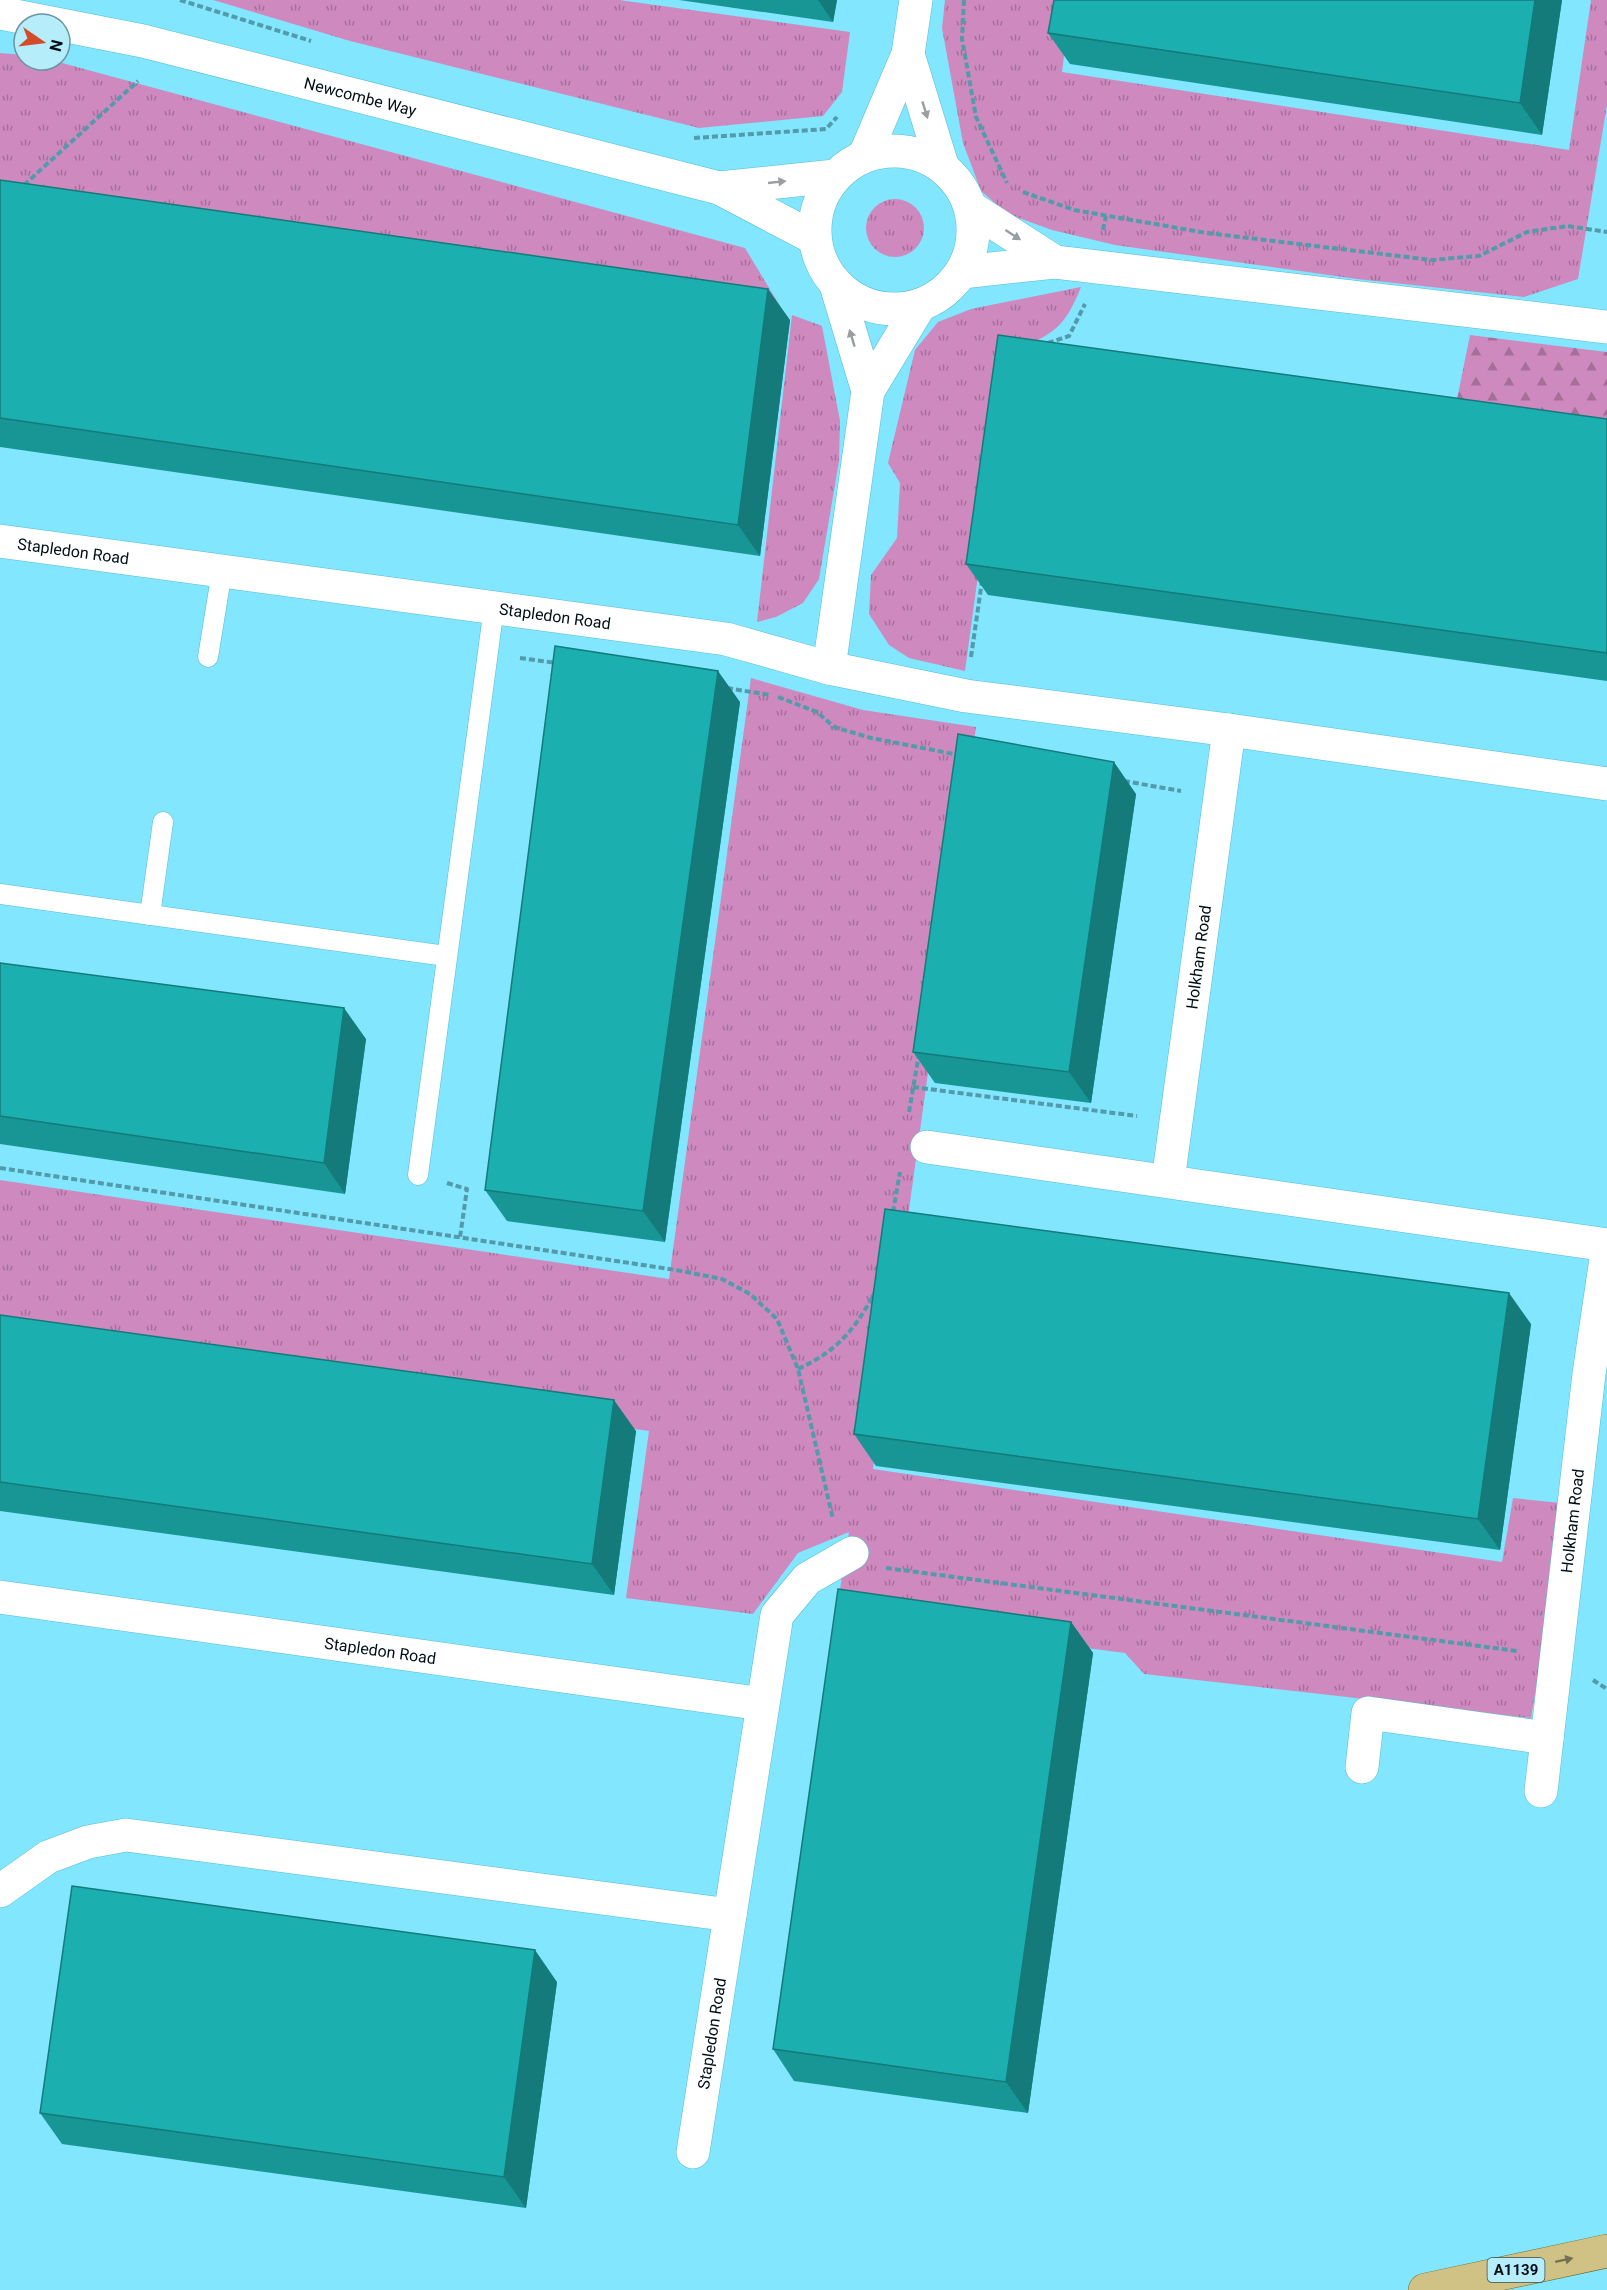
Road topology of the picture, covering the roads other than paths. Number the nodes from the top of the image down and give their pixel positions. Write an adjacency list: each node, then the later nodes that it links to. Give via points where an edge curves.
1 (916, 0): 3 (street)
2 (0, 13): 7 (street, Newcombe Way, via 148,42)
3 (908, 54): 4 (street); 5 (street, one-way to 5)
4 (865, 155): 5 (street, via 892,149 920,154); 6 (street)
5 (942, 165): 8 (street, via 961,186)
6 (835, 176): 7 (street, Newcombe Way, one-way to 6); 9 (street, via 816,210)
7 (719, 188): 9 (street, Newcombe Way)
8 (971, 208): 10 (street, one-way to 10); 11 (street, via 974,236)
9 (814, 238): 12 (street, via 820,261)
10 (1055, 262): 11 (street); 14 (street)
11 (962, 272): 13 (street, via 944,293)
12 (836, 285): 13 (street, via 866,305 894,310); 15 (street, one-way to 12)
13 (920, 305): 15 (street)
14 (1607, 327)
15 (868, 392): 20 (street)
16 (0, 541): 17 (street, Stapledon Road)
17 (222, 571): 18 (street, Stapledon Road); 19 (lane)
18 (494, 607): 20 (street, Stapledon Road, via 726,639); 26 (lane)
19 (208, 657)
20 (829, 668): 21 (street, via 966,696)
21 (1229, 730): 22 (street); 29 (street, Holkham Road)
22 (1607, 784)
23 (164, 822): 25 (lane)
24 (0, 894): 25 (lane)
25 (150, 915): 26 (lane)
26 (446, 956): 28 (lane)
27 (914, 1154): 29 (street)
28 (418, 1174)
29 (1168, 1182): 30 (street)
30 (1607, 1245)
31 (1607, 1252): 35 (street, Holkham Road)
32 (852, 1553): 34 (street, Stapledon Road, via 807,1579 777,1615)
33 (0, 1597): 34 (street, Stapledon Road)
34 (762, 1704): 39 (street, Stapledon Road)
35 (1547, 1738): 36 (street, via 1368,1713); 37 (street, Holkham Road)
36 (1362, 1767)
37 (1541, 1791)
38 (0, 1891): 39 (street, via 48,1857 88,1842 126,1835)
39 (730, 1915): 40 (street, Stapledon Road)
40 (693, 2152)
41 (1607, 2251): 42 (main road, A1139, one-way to 41)
42 (1425, 2290)

